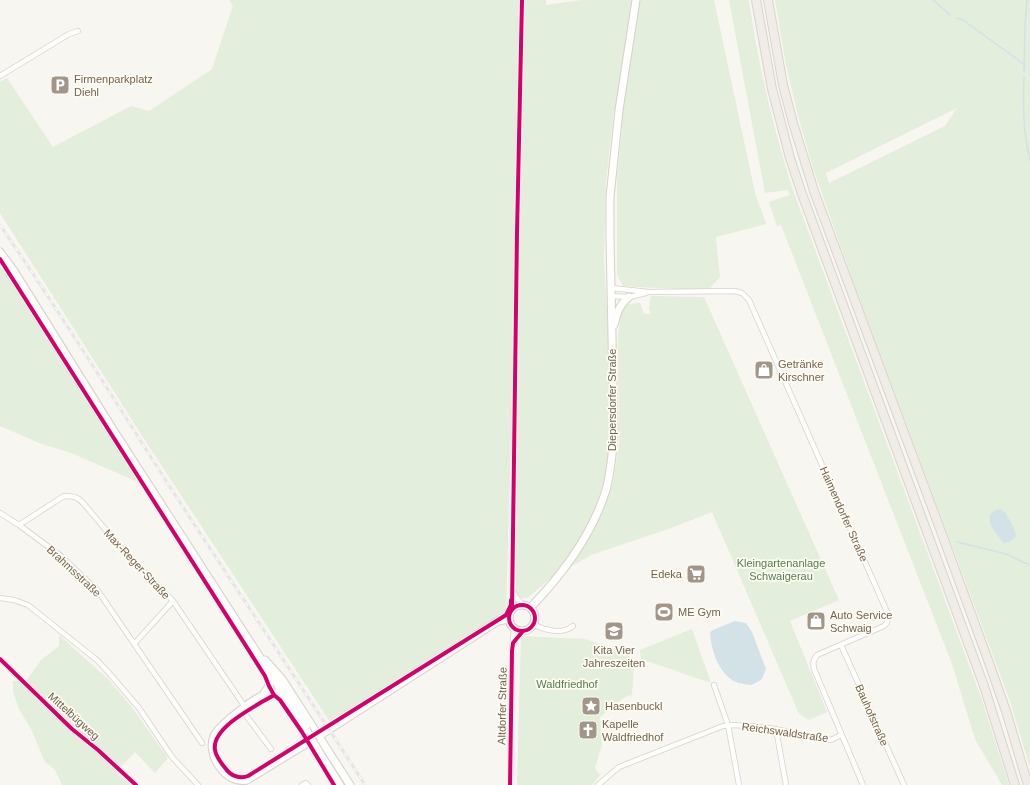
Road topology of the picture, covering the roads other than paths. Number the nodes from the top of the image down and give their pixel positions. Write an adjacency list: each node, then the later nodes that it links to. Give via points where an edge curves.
1 (636, 0): 7 (street, Diepersdorfer Straße, via 612,171)
2 (756, 0): 49 (highway, via 772,89 790,158 984,686)
3 (768, 0): 50 (highway, via 783,85 814,191 1006,711)
4 (78, 31): 5 (street)
5 (0, 76)
6 (0, 252): 25 (street)
7 (611, 292): 8 (street, Haimendorfer Straße); 9 (street, Haimendorfer Straße); 10 (street, Diepersdorfer Straße)
8 (649, 292): 9 (street, Haimendorfer Straße); 24 (street, Haimendorfer Straße, via 735,291 749,300 888,614 884,626)
9 (629, 297): 10 (street, via 622,302 618,310)
10 (612, 335): 15 (street, Diepersdorfer Straße, via 614,435 606,489 583,541 547,591)
11 (0, 512): 12 (street)
12 (19, 525): 14 (street, Max-Reger-Straße, via 64,496 77,497 127,555); 22 (street, Brahmsstraße, via 60,556 98,591)
13 (0, 598): 40 (street, via 28,605 98,662 139,708 172,757)
14 (173, 601): 22 (street); 31 (street, Max-Reger-Straße)
15 (526, 607): 16 (street, via 519,605); 16 (street, via 512,591); 18 (street, via 534,615)
16 (512, 609): 17 (street)
17 (509, 619): 20 (street); 35 (street, via 498,621)
18 (533, 624): 19 (street, via 549,630 570,629); 21 (street)
19 (573, 626)
20 (514, 628): 21 (street); 23 (street, Altdorfer Straße)
21 (523, 631): 23 (street)
22 (135, 643): 36 (street, Brahmsstraße)
23 (514, 643): 43 (street, Altdorfer Straße)
24 (841, 645): 34 (street, Haimendorfer Straße, via 817,655 813,664); 48 (street, Bauhofstraße)
25 (254, 649): 27 (street); 35 (street, via 282,679)
26 (0, 659): 39 (street, Mittelbügweg, via 72,730)
27 (271, 675): 29 (street); 30 (street, via 269,686)
28 (714, 685): 32 (street)
29 (282, 693): 30 (street); 41 (street, bridge)
30 (263, 695): 31 (street)
31 (243, 708): 37 (street, Max-Reger-Straße); 38 (street, via 218,730 212,747 214,758 225,774)
32 (728, 725): 33 (street, Reichswaldstraße); 44 (street, Reichswaldstraße, via 619,767); 45 (street)
33 (776, 729): 34 (street, Reichswaldstraße, via 831,740); 46 (street)
34 (841, 735): 47 (street, Haimendorfer Straße)
35 (320, 736): 38 (street, via 247,780); 42 (street)
36 (202, 743)
37 (271, 749)
38 (237, 783)
39 (136, 785)
40 (198, 785)
41 (340, 785)
42 (350, 785)
43 (510, 785)
44 (598, 785)
45 (739, 785)
46 (786, 785)
47 (863, 785)
48 (904, 785)
49 (1015, 785)
50 (1028, 785)

